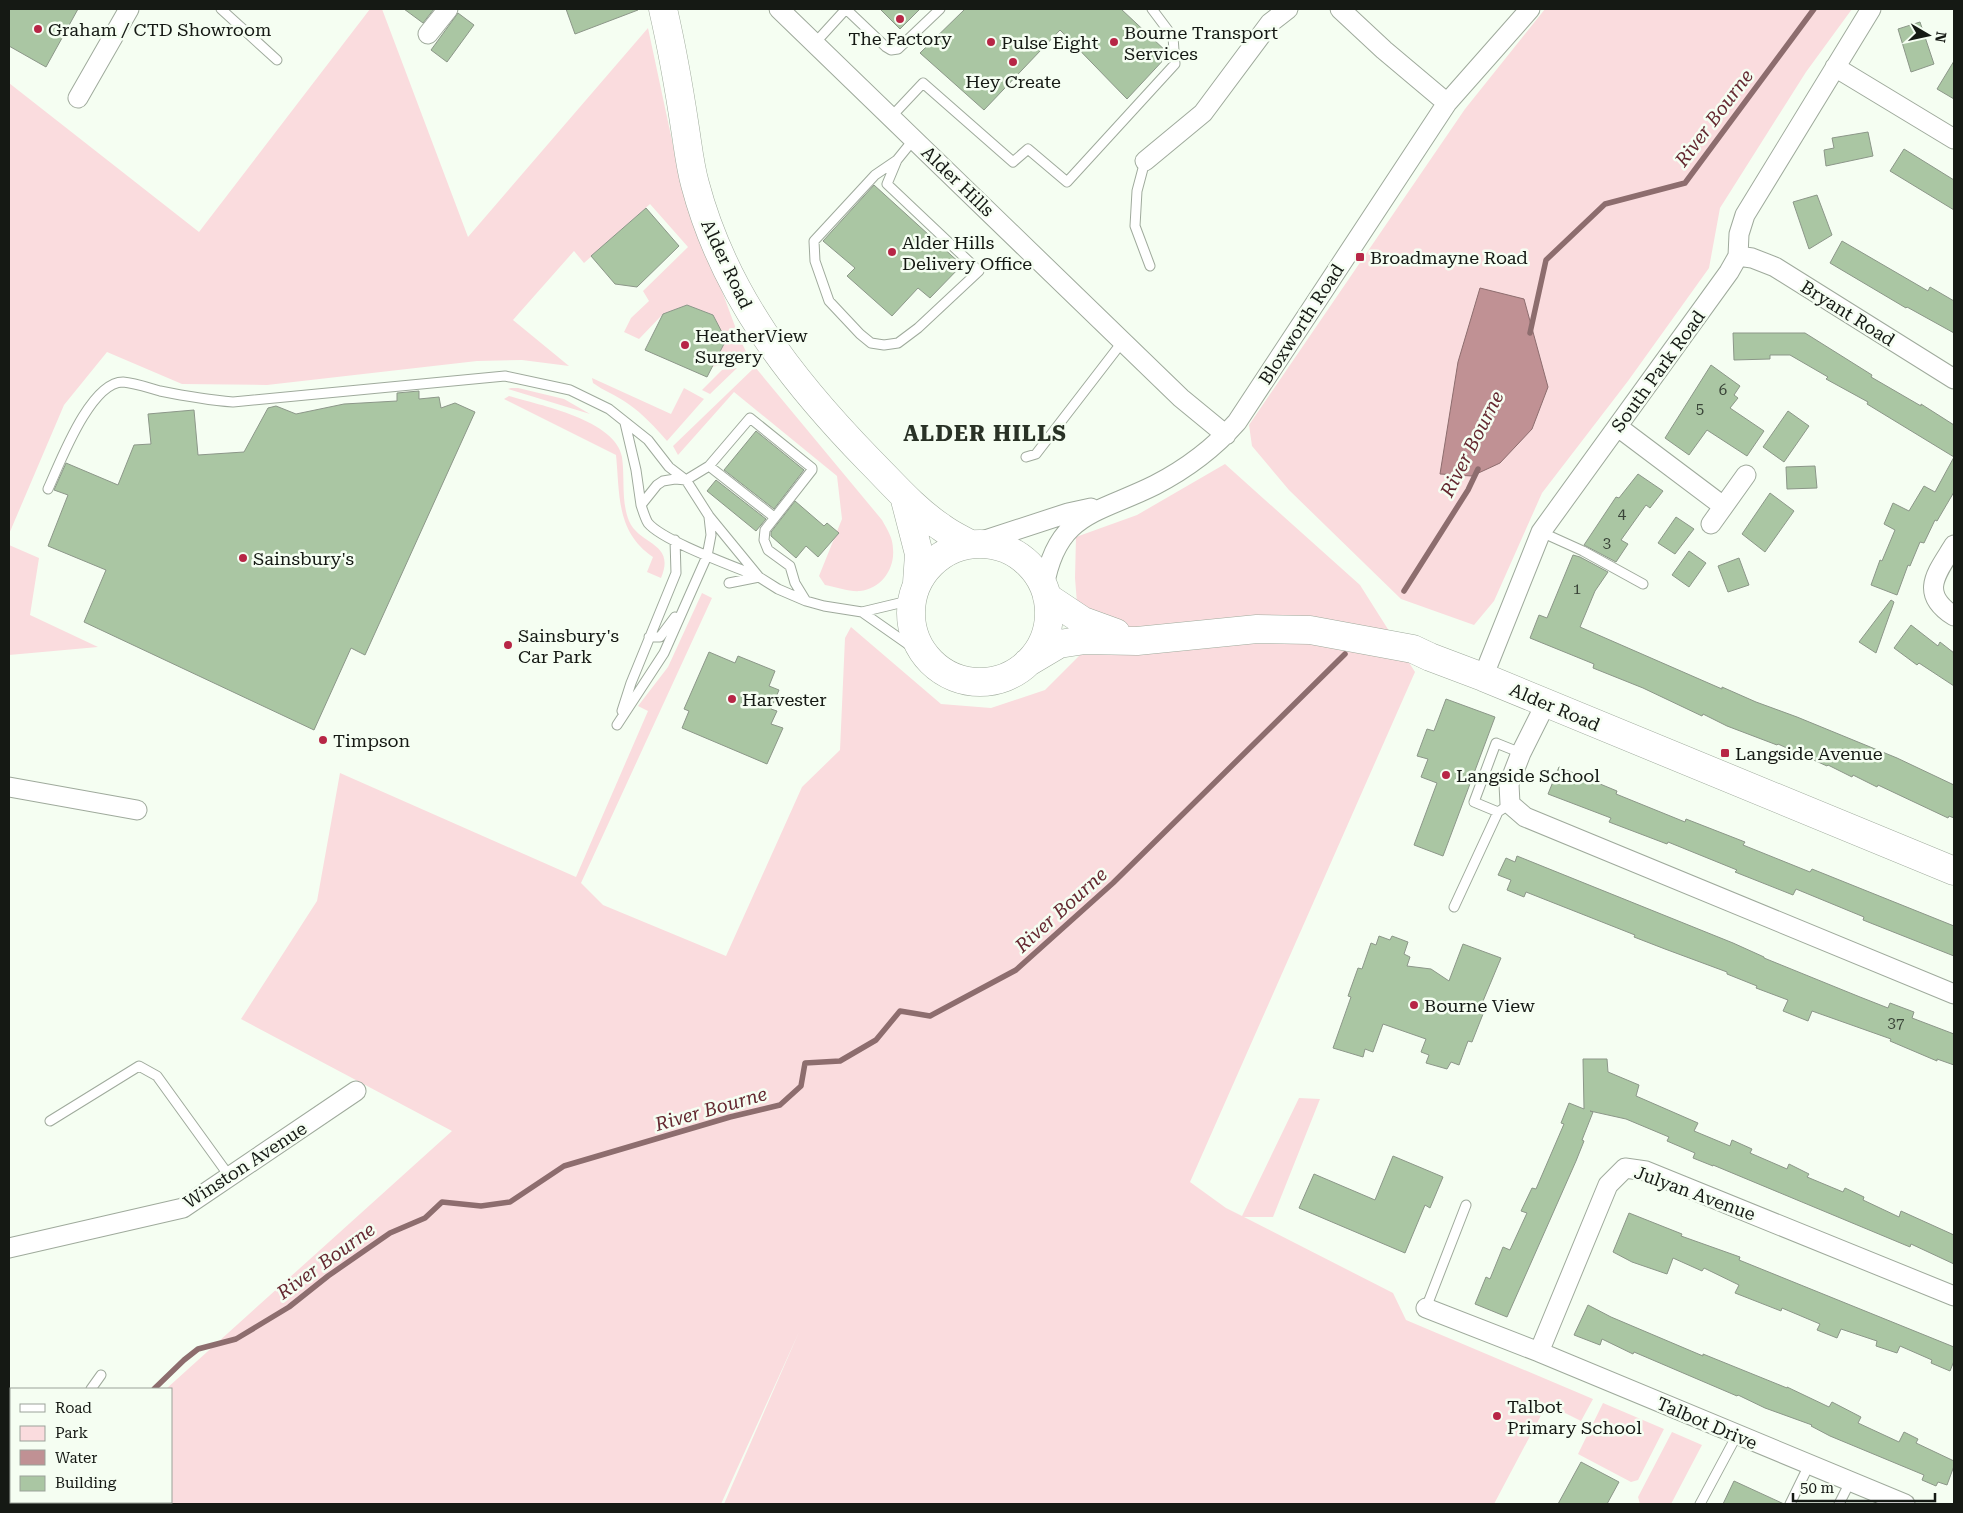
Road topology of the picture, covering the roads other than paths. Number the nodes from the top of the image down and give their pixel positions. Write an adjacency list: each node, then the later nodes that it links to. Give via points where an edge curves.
1 (129, 9): 17 (street)
2 (221, 9): 15 (lane)
3 (448, 9): 13 (street)
4 (663, 9): 36 (main road, Alder Road, via 694,182 732,280 766,338 817,403)
5 (779, 9): 14 (street, Alder Hills)
6 (845, 9): 7 (lane, via 886,47 894,50 902,48); 14 (lane)
7 (940, 9)
8 (1152, 9): 19 (lane, via 1173,37 1175,64 1066,182 1028,149 1013,162 922,83)
9 (1288, 9): 23 (street, via 1270,23 1204,114)
10 (1340, 9): 18 (street)
11 (1530, 9): 18 (street, Bloxworth Road)
12 (1871, 9): 16 (street, South Park Road)
13 (428, 34)
14 (815, 43): 19 (street, Alder Hills)
15 (277, 60)
16 (1835, 67): 21 (street); 24 (street, South Park Road, via 1745,215 1739,234)
17 (78, 98)
18 (1447, 103): 30 (street, Bloxworth Road)
19 (891, 117): 20 (street, Alder Hills)
20 (914, 139): 22 (lane); 26 (street, Alder Hills)
21 (1954, 139)
22 (897, 160): 22 (lane, via 886,184 979,271 918,328 898,343 884,345 871,343 829,301 815,261 814,240 874,175)
23 (1145, 161): 25 (lane, via 1137,191 1135,226)
24 (1738, 256): 27 (street, Bryant Road, via 1775,267); 29 (street, South Park Road)
25 (1150, 266)
26 (1123, 342): 30 (street, Alder Hills, via 1181,398); 31 (lane, via 1036,454)
27 (1954, 379)
28 (625, 423): 34 (lane, via 648,440 669,466); 35 (lane, via 608,409 570,390 505,376 233,402 200,400 122,382 105,388 95,398 75,431); 38 (lane)
29 (1618, 427): 39 (street); 43 (street, South Park Road)
30 (1226, 435): 37 (street, Bloxworth Road, via 1185,468)
31 (1026, 457)
32 (709, 466): 34 (lane); 41 (lane); 41 (lane, via 752,418 812,469)
33 (1746, 474): 39 (street)
34 (686, 480): 38 (lane, via 663,481); 40 (lane)
35 (48, 489)
36 (904, 496): 45 (main road, Alder Road, via 940,528); 51 (main road, Alder Road, via 919,554)
37 (1110, 504): 45 (street, Bloxworth Road, via 1068,513); 52 (street, Bloxworth Road, via 1075,524 1063,535 1048,568)
38 (641, 505): 44 (lane, via 647,522)
39 (1723, 506): 42 (street)
40 (709, 516): 47 (lane, via 711,535); 48 (lane)
41 (774, 517): 53 (lane, via 765,530 764,540 768,550 790,566 795,583)
42 (1711, 524)
43 (1542, 532): 50 (lane); 61 (street, South Park Road)
44 (675, 540): 47 (lane); 57 (lane, via 676,573)
45 (973, 544): 51 (main road, via 941,555 929,566); 52 (main road, via 1001,546 1018,555 1032,567)
46 (1954, 545): 56 (street, via 1934,583 1933,594 1938,605)
47 (707, 556): 48 (lane); 54 (lane)
48 (759, 577): 49 (lane); 53 (lane)
49 (729, 583)
50 (1644, 584)
51 (915, 591): 55 (lane); 59 (main road, via 911,619 918,644)
52 (1046, 592): 58 (main road, Alder Road, via 1084,622); 60 (main road, via 1049,618 1046,634)
53 (806, 601): 55 (lane)
54 (684, 605): 57 (lane, via 660,637); 57 (lane, via 664,653 617,725)
55 (862, 612): 59 (lane)
56 (1954, 616)
57 (649, 637)
58 (1137, 640): 60 (main road, Alder Road, via 1085,640 1059,644); 61 (main road, Alder Road, via 1256,628 1310,630 1413,649)
59 (929, 659): 60 (main road, via 953,676 978,682 1005,677)
60 (1027, 663)
61 (1484, 677): 62 (main road, Alder Road)
62 (1546, 703): 63 (street); 67 (main road, Alder Road)
63 (1521, 753): 65 (street); 65 (lane, via 1496,743 1474,802)
64 (9, 787): 66 (street)
65 (1504, 808): 68 (lane); 69 (street)
66 (137, 810)
67 (1954, 872)
68 (1454, 907)
69 (1954, 994)
70 (356, 1091): 72 (street, Winston Avenue)
71 (50, 1121): 72 (lane, via 139,1066 157,1076)
72 (230, 1177): 74 (street, Winston Avenue, via 183,1208)
73 (1466, 1205): 76 (lane)
74 (9, 1248)
75 (1954, 1296): 77 (street, Julyan Avenue, via 1646,1171 1625,1168 1608,1185)
76 (1426, 1308): 77 (street, Talbot Drive)
77 (1538, 1352): 80 (street, Talbot Drive)
78 (101, 1375): 79 (lane)
79 (92, 1388)
80 (1737, 1435): 81 (street, Talbot Drive); 83 (lane)
81 (1809, 1465): 82 (street, Talbot Drive); 84 (lane)
82 (1850, 1482): 85 (lane); 86 (street, Talbot Drive)
83 (1700, 1504)
84 (1790, 1504)
85 (1839, 1504)
86 (1905, 1504)

